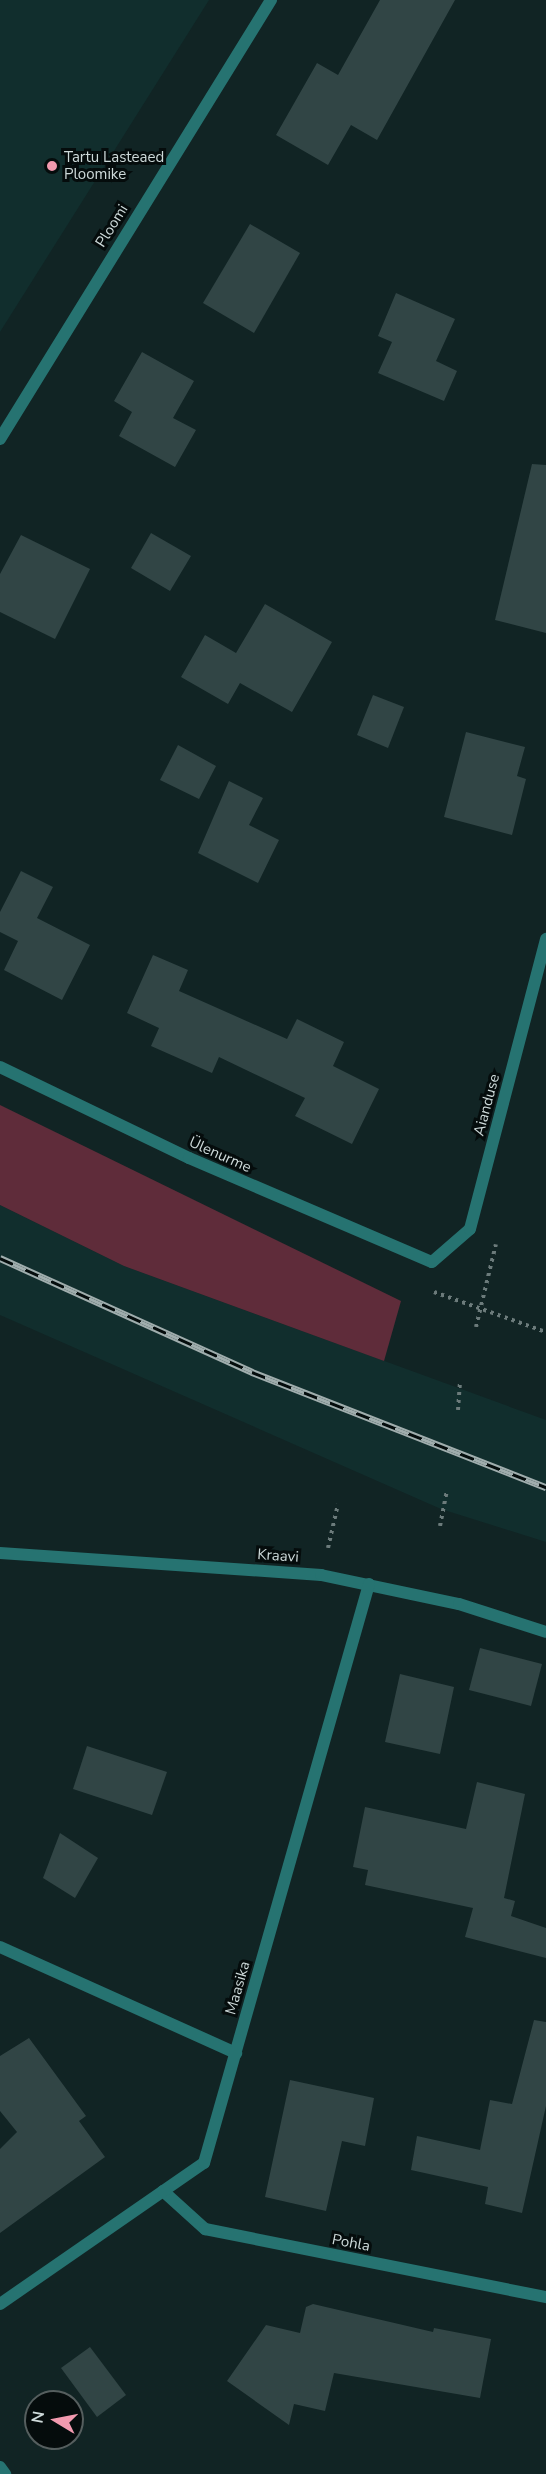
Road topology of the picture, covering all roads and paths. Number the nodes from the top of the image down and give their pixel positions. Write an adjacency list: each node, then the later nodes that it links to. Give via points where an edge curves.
1 (271, 0): 2 (street, Ploomi)
2 (0, 439)
3 (546, 939): 5 (street, Aianduse, via 470,1229)
4 (0, 1067): 5 (street, Ülenurme, via 189,1158)
5 (432, 1262)
6 (432, 1291): 7 (path)
7 (480, 1308): 8 (path); 9 (path)
8 (476, 1327)
9 (546, 1332)
10 (460, 1384): 11 (path)
11 (458, 1410)
12 (447, 1491): 14 (path)
13 (338, 1504): 16 (path)
14 (440, 1526)
15 (0, 1553): 16 (street, Kraavi)
16 (321, 1575): 17 (street, Kraavi)
17 (369, 1584): 18 (street, Kraavi); 20 (street, Maasika)
18 (546, 1632)
19 (0, 1947): 20 (street)
20 (236, 2053): 21 (street, Maasika, via 204,2163)
21 (163, 2191): 22 (street, Pohla, via 205,2229); 23 (street, Maasika)
22 (546, 2297)
23 (0, 2304)
24 (0, 2467): 25 (street)
25 (5, 2474)

